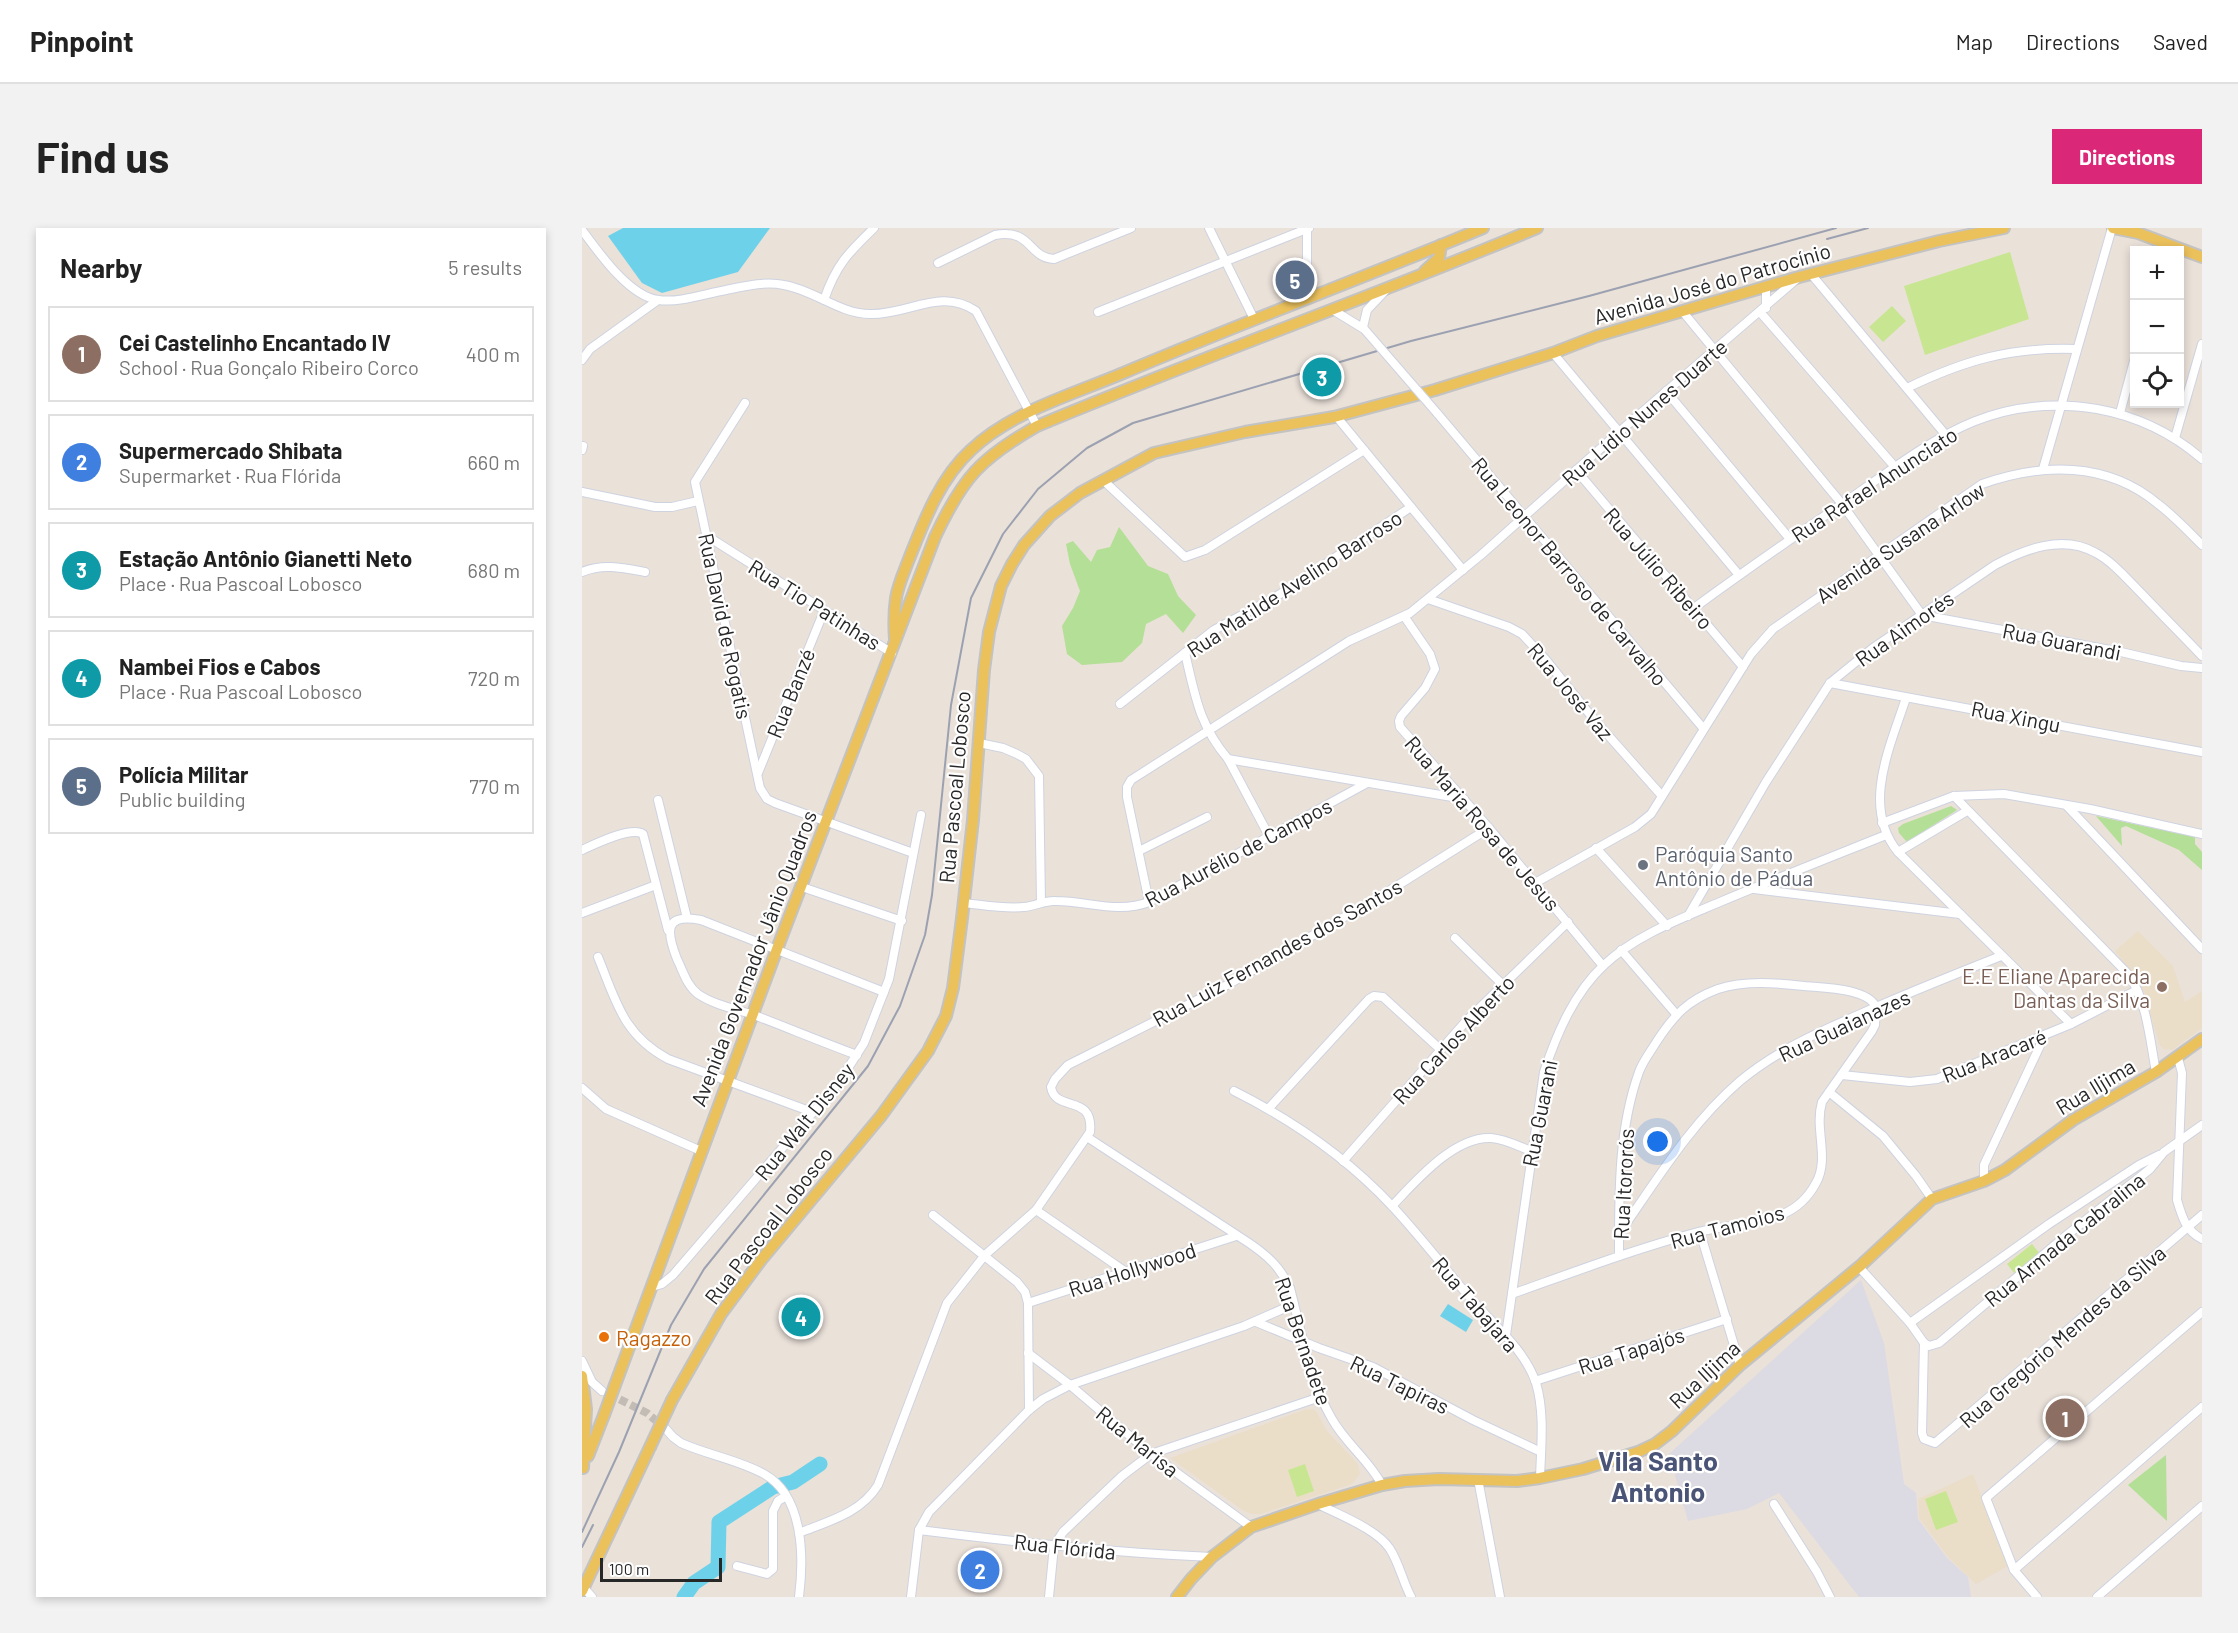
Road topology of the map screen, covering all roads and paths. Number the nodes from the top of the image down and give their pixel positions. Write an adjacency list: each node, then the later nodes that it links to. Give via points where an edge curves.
1 (874, 228): 25 (street, via 846,254)
2 (1131, 228): 16 (street, via 1054,259 1042,256 1015,234 1006,234)
3 (1209, 228): 15 (street)
4 (1307, 228): 15 (street); 23 (street)
5 (1483, 228): 11 (main road, Avenida Governador Jânio Quadros)
6 (1537, 228): 10 (main road, Avenida Governador Jânio Quadros)
7 (2004, 228): 17 (main road, Avenida José do Patrocínio)
8 (2112, 228): 12 (main road, via 2138,233); 35 (street)
9 (582, 230): 24 (street, via 630,286)
10 (1514, 233): 19 (main road, Avenida Governador Jânio Quadros)
11 (1441, 245): 18 (main road, Avenida Governador Jânio Quadros); 19 (main road, via 1439,258)
12 (2165, 246)
13 (2184, 252): 14 (main road)
14 (2202, 257)
15 (1224, 260): 28 (street); 30 (street)
16 (938, 263)
17 (1811, 274): 20 (main road, Avenida José do Patrocínio); 39 (street)
18 (1366, 275): 23 (main road, Avenida Governador Jânio Quadros); 26 (main road, via 1330,296)
19 (1418, 277): 22 (main road, Avenida Governador Jânio Quadros)
20 (1799, 277): 21 (main road, Avenida José do Patrocínio); 27 (street, Rua Lídio Nunes Duarte)
21 (1766, 288): 27 (street); 29 (main road, Avenida José do Patrocínio)
22 (1388, 290): 26 (main road, Avenida Governador Jânio Quadros); 32 (street, via 1367,310)
23 (1307, 298): 30 (main road, Avenida Governador Jânio Quadros); 31 (main road)
24 (658, 300): 25 (street, via 768,283 787,285); 37 (street, via 590,349)
25 (824, 300): 44 (street, via 868,315 893,313 941,300 965,304 976,311)
26 (1333, 310): 31 (main road, Avenida Governador Jânio Quadros); 32 (street, Rua Leonor Barroso de Carvalho)
27 (1763, 310): 34 (street, Rua Lídio Nunes Duarte); 53 (street)
28 (1098, 312)
29 (1683, 312): 34 (street); 36 (main road, Avenida José do Patrocínio)
30 (1254, 319): 44 (main road, Avenida Governador Jânio Quadros)
31 (1306, 320): 47 (main road, Avenida Governador Jânio Quadros)
32 (1364, 328): 61 (street, Rua Leonor Barroso de Carvalho, bridge)
33 (2202, 344): 50 (street)
34 (1714, 350): 41 (street, Rua Lídio Nunes Duarte); 59 (street)
35 (2076, 350): 39 (street, via 2038,349 1990,355); 43 (street)
36 (1553, 353): 40 (main road, Avenida José do Patrocínio); 48 (street)
37 (582, 360)
38 (2130, 377): 45 (street)
39 (1907, 387): 49 (street)
40 (1435, 390): 46 (main road, Rua Pascoal Lobosco)
41 (1666, 391): 48 (street, Rua Lídio Nunes Duarte); 63 (street)
42 (745, 403): 58 (street, Rua David de Rogatis, via 695,482)
43 (2061, 405): 45 (street, Rua Rafael Anunciato); 49 (street, Rua Rafael Anunciato, via 2002,411); 54 (street)
44 (1029, 413): 47 (street); 70 (main road, Avenida Governador Jânio Quadros, via 972,449 958,464 928,512)
45 (2120, 413): 50 (street, Rua Rafael Anunciato)
46 (1336, 416): 51 (street); 56 (main road, Rua Pascoal Lobosco, via 1154,453)
47 (1037, 426): 71 (main road, Avenida Governador Jânio Quadros, via 980,464 965,481 939,528)
48 (1619, 432): 55 (street, Rua Lídio Nunes Duarte); 69 (street)
49 (1945, 434): 53 (street, Rua Rafael Anunciato)
50 (2175, 438): 52 (street, Rua Rafael Anunciato)
51 (1364, 450): 56 (street, via 1206,550 1185,558); 60 (street)
52 (2202, 459)
53 (1895, 467): 59 (street, Rua Rafael Anunciato)
54 (2043, 469): 64 (street, Avenida Susana Arlow, via 2075,469 2117,479 2157,502); 65 (street, Avenida Susana Arlow, via 1982,484)
55 (1575, 470): 61 (street, Rua Lídio Nunes Duarte); 73 (street, Rua Júlio Ribeiro)
56 (1104, 481): 87 (main road, Rua Pascoal Lobosco, via 1080,494 1038,527 1001,586 989,632)
57 (582, 492): 58 (street, via 655,507)
58 (698, 501): 62 (street, Rua David de Rogatis)
59 (1842, 504): 63 (street, Rua Rafael Anunciato); 65 (street)
60 (1411, 507): 66 (street); 78 (street, Rua Matilde Avelino Barroso, via 1274,598 1214,630)
61 (1524, 517): 66 (street, Rua Lídio Nunes Duarte); 85 (street, Rua Leonor Barroso de Carvalho)
62 (707, 536): 74 (street, Rua Tio Patinhas); 90 (street, Rua David de Rogatis)
63 (1790, 538): 69 (street, Rua Rafael Anunciato)
64 (2202, 545)
65 (1878, 556): 75 (street); 80 (street, Avenida Susana Arlow, via 1773,629)
66 (1463, 570): 72 (street, Rua Lídio Nunes Duarte)
67 (582, 572): 68 (street, via 615,567)
68 (645, 572)
69 (1739, 575): 73 (street, Rua Rafael Anunciato)
70 (901, 582): 71 (main road); 77 (main road, Avenida Governador Jânio Quadros, via 896,600)
71 (915, 591): 77 (main road, Avenida Governador Jânio Quadros)
72 (1428, 599): 76 (street, Rua Lídio Nunes Duarte); 92 (street, Rua José Vaz, via 1522,634)
73 (1694, 608): 80 (street, Rua Júlio Ribeiro)
74 (824, 612): 77 (street, Rua Tio Patinhas); 90 (street, Rua Banzé)
75 (1922, 615): 79 (street, Rua Aimorés, via 2016,554 2053,544 2076,546 2095,552 2121,573); 81 (street, Rua Guarandi); 82 (street, Rua Aimorés)
76 (1404, 616): 86 (street, Rua Lídio Nunes Duarte, via 1349,640); 94 (street, Rua Maria Rosa de Jesus, via 1430,654 1435,669 1425,688 1401,716 1400,726)
77 (894, 648): 100 (main road, Avenida Governador Jânio Quadros)
78 (1185, 653): 84 (street, Rua Matilde Avelino Barroso); 86 (street)
79 (2202, 656)
80 (1743, 667): 85 (street, Avenida Susana Arlow)
81 (2202, 668)
82 (1830, 683): 83 (street, Rua Xingu); 120 (street, Rua Aimorés, via 1766,782)
83 (1906, 698): 88 (street, Rua Xingu); 101 (street, via 1880,788)
84 (1120, 704)
85 (1703, 728): 92 (street, Avenida Susana Arlow)
86 (1208, 732): 89 (street); 108 (street, Rua Lídio Nunes Duarte, via 1136,776 1127,787)
87 (979, 743): 115 (street, via 1017,754 1039,776); 117 (main road, Rua Pascoal Lobosco)
88 (2202, 752)
89 (1228, 759): 91 (street); 105 (street)
90 (757, 774): 100 (street, Rua David de Rogatis, via 767,799)
91 (1367, 783): 94 (street); 105 (street, Rua Aurélio de Campos)
92 (1662, 796): 106 (street, Avenida Susana Arlow, via 1651,814 1635,827)
93 (1954, 796): 96 (street, via 2004,794); 97 (street); 101 (street)
94 (1464, 799): 102 (street, Rua Maria Rosa de Jesus)
95 (658, 800): 121 (street)
96 (2067, 805): 103 (street); 128 (street)
97 (1967, 811): 109 (street); 134 (street, via 2128,975)
98 (921, 815): 110 (street, Rua Walt Disney)
99 (1207, 817): 108 (street)
100 (825, 821): 110 (street, Rua David de Rogatis); 113 (main road, Avenida Governador Jânio Quadros)
101 (1882, 823): 104 (street)
102 (1489, 828): 111 (street, Rua Maria Rosa de Jesus); 154 (street, Rua Luiz Fernandes dos Santos, via 1229,984 1068,1065 1051,1087 1052,1094 1087,1112)
103 (2202, 834)
104 (1886, 835): 109 (street); 114 (street, Rua Guarani)
105 (1269, 836): 116 (street, Rua Aurélio de Campos)
106 (1596, 848): 111 (street, Avenida Susana Arlow); 124 (street)
107 (582, 850): 112 (street, via 639,831 645,839)
108 (1138, 851): 116 (street)
109 (1898, 852): 119 (street)
110 (913, 853): 122 (street, Rua Walt Disney)
111 (1535, 883): 123 (street, Rua Maria Rosa de Jesus)
112 (656, 885): 118 (street); 125 (street)
113 (802, 887): 122 (street); 127 (main road, Avenida Governador Jânio Quadros)
114 (1753, 889): 119 (street); 120 (street, Rua Guarani)
115 (1041, 902): 116 (street, Rua Aurélio de Campos, via 1073,901 1124,908); 117 (street, Rua Aurélio de Campos, via 1011,907)
116 (1149, 902)
117 (964, 903): 214 (main road, Rua Pascoal Lobosco, bridge, via 950,1003 928,1051 881,1116 721,1314 672,1400)
118 (582, 913)
119 (1960, 914): 130 (street)
120 (1688, 916): 124 (street, Rua Guarani)
121 (687, 918): 125 (street, via 678,919); 127 (street)
122 (902, 921): 135 (street, Rua Walt Disney)
123 (1568, 922): 132 (street, Rua Maria Rosa de Jesus); 133 (street, Rua Carlos Alberto)
124 (1666, 926): 129 (street, Rua Guarani)
125 (668, 930): 138 (street, via 690,987 704,998)
126 (1455, 938): 133 (street)
127 (777, 949): 135 (street); 138 (main road, Avenida Governador Jânio Quadros)
128 (2202, 949)
129 (1621, 950): 132 (street, Rua Guarani); 137 (street)
130 (2001, 956): 136 (street, Rua Guaianazes); 139 (street)
131 (598, 957): 147 (street, via 621,1013 642,1042 668,1059)
132 (1603, 966): 157 (street, Rua Guarani, via 1573,1005 1551,1050)
133 (1503, 985): 142 (street, Rua Carlos Alberto)
134 (2138, 990): 139 (street, Rua Aracaré); 145 (street)
135 (884, 992): 143 (street, Rua Walt Disney)
136 (1876, 1007): 137 (street, Rua Itororós, via 1857,993 1761,984 1719,989); 146 (street, Rua Tamoios, via 1875,1025); 168 (street, Rua Guaianazes, via 1797,1042 1740,1081 1687,1137)
137 (1676, 1014): 168 (street, Rua Itororós, via 1644,1061 1625,1122)
138 (753, 1015): 143 (street); 147 (main road, Avenida Governador Jânio Quadros)
139 (2071, 1024): 140 (street, Rua Aracaré)
140 (2045, 1035): 146 (street, Rua Aracaré, via 1937,1079 1910,1082); 160 (street, via 1984,1165)
141 (2202, 1039): 144 (main road, Rua Iljima)
142 (1441, 1050): 151 (street, via 1383,997 1374,996); 159 (street, Rua Carlos Alberto)
143 (857, 1055): 152 (street, Rua Walt Disney)
144 (2178, 1058): 145 (main road, Rua Iljima); 155 (street, via 2182,1073)
145 (2156, 1072): 160 (main road, Rua Iljima, via 2073,1120 2005,1170)
146 (1842, 1075): 150 (street, Rua Tamoios)
147 (727, 1081): 152 (street); 156 (main road, Avenida Governador Jânio Quadros)
148 (582, 1088): 156 (street, via 606,1109)
149 (1234, 1091): 151 (street, Rua Tabajara)
150 (1828, 1092): 161 (street, via 1883,1136); 167 (street, Rua Tamoios, via 1819,1113 1823,1163 1808,1195 1784,1214)
151 (1269, 1108): 159 (street, Rua Tabajara)
152 (812, 1112): 175 (street, Rua Walt Disney, via 673,1275)
153 (2202, 1125): 155 (street, Rua Armada Cabralina)
154 (1087, 1137): 163 (street); 169 (street, Rua Bernadete)
155 (2179, 1141): 158 (street, Rua Armada Cabralina); 166 (street, via 2177,1200)
156 (701, 1151): 175 (main road, Avenida Governador Jânio Quadros)
157 (1531, 1151): 162 (street, via 1491,1138 1470,1142 1430,1167); 176 (street, Rua Guarani)
158 (2164, 1152): 182 (street, via 2049,1224); 185 (street, Rua Armada Cabralina, via 2150,1169 1939,1343)
159 (1343, 1161): 162 (street, Rua Tabajara)
160 (1984, 1180): 161 (main road, Rua Iljima)
161 (1932, 1199): 173 (main road, Rua Iljima)
162 (1392, 1206): 183 (street, Rua Tabajara)
163 (1036, 1210): 171 (street); 174 (street)
164 (933, 1215): 171 (street)
165 (2202, 1215): 166 (street, Rua Gregório Mendes da Silva)
166 (2188, 1228): 170 (street); 185 (street, Rua Gregório Mendes da Silva, via 1935,1443 1924,1439 1922,1433)
167 (1700, 1232): 172 (street, Rua Tamoios); 180 (street)
168 (1619, 1234): 172 (street, Rua Itororós)
169 (1236, 1236): 174 (street, Rua Hollywood); 178 (street, Rua Bernadete, via 1271,1259 1282,1272)
170 (2202, 1239)
171 (985, 1255): 177 (street, via 1017,1282); 209 (street, via 947,1303 872,1496 850,1512)
172 (1619, 1256): 176 (street, Rua Tamoios)
173 (1859, 1267): 182 (street); 188 (main road, Rua Iljima)
174 (1126, 1272): 177 (street, Rua Hollywood)
175 (652, 1287): 199 (main road, Avenida Governador Jânio Quadros, bridge)
176 (1512, 1294): 183 (street, Rua Guarani)
177 (1028, 1303): 186 (street)
178 (1294, 1304): 181 (street); 184 (street, Rua Bernadete)
179 (2202, 1312): 213 (street, via 1986,1498)
180 (1727, 1319): 188 (street); 190 (street, Rua Tapajós)
181 (1256, 1322): 184 (street, Rua Tapiras); 191 (street)
182 (1910, 1323): 185 (street)
183 (1506, 1335): 190 (street, Rua Tabajara)
184 (1305, 1342): 193 (street, Rua Bernadete); 197 (street, Rua Tapiras, via 1373,1367)
185 (1924, 1343)
186 (1028, 1353): 191 (street, Rua Marisa); 195 (street)
187 (582, 1362): 192 (street, via 592,1382)
188 (1740, 1365): 200 (main road, Rua Iljima, via 1655,1444 1583,1469)
189 (582, 1376): 199 (main road, via 586,1409)
190 (1535, 1381): 197 (street, Rua Tabajara, via 1540,1401)
191 (1070, 1385): 195 (street); 198 (street, Rua Marisa)
192 (602, 1391)
193 (1320, 1397): 198 (street); 202 (street, Rua Bernadete, via 1344,1438 1371,1466)
194 (2202, 1407): 213 (street)
195 (1029, 1410): 208 (street, via 929,1512)
196 (665, 1428): 203 (street, via 681,1443 762,1473 777,1483)
197 (1541, 1452): 200 (street, Rua Tabajara)
198 (1151, 1454): 207 (street, Rua Marisa); 210 (street, via 1084,1511)
199 (583, 1469)
200 (1540, 1478): 201 (main road, Rua Iljima)
201 (1478, 1479): 202 (main road, Rua Iljima); 221 (street)
202 (1382, 1485): 204 (main road, Rua Iljima)
203 (785, 1495): 209 (street); 212 (street, via 773,1511 770,1572 760,1574)
204 (1318, 1504): 207 (main road, Rua Iljima); 220 (street, via 1386,1544)
205 (1774, 1504): 222 (street)
206 (2202, 1506): 224 (street)
207 (1251, 1527): 211 (main road, Rua Iljima)
208 (919, 1530): 210 (street, Rua Flórida); 217 (street)
209 (800, 1533): 216 (street)
210 (1054, 1546): 211 (street, Rua Flórida); 218 (street)
211 (1212, 1557): 219 (main road, Rua Iljima)
212 (737, 1566)
213 (2014, 1570): 223 (street)
214 (583, 1589): 215 (street)
215 (592, 1597)
216 (799, 1597)
217 (911, 1597)
218 (1049, 1597)
219 (1177, 1597)
220 (1411, 1597)
221 (1500, 1597)
222 (1830, 1597)
223 (2037, 1597)
224 (2097, 1597)

